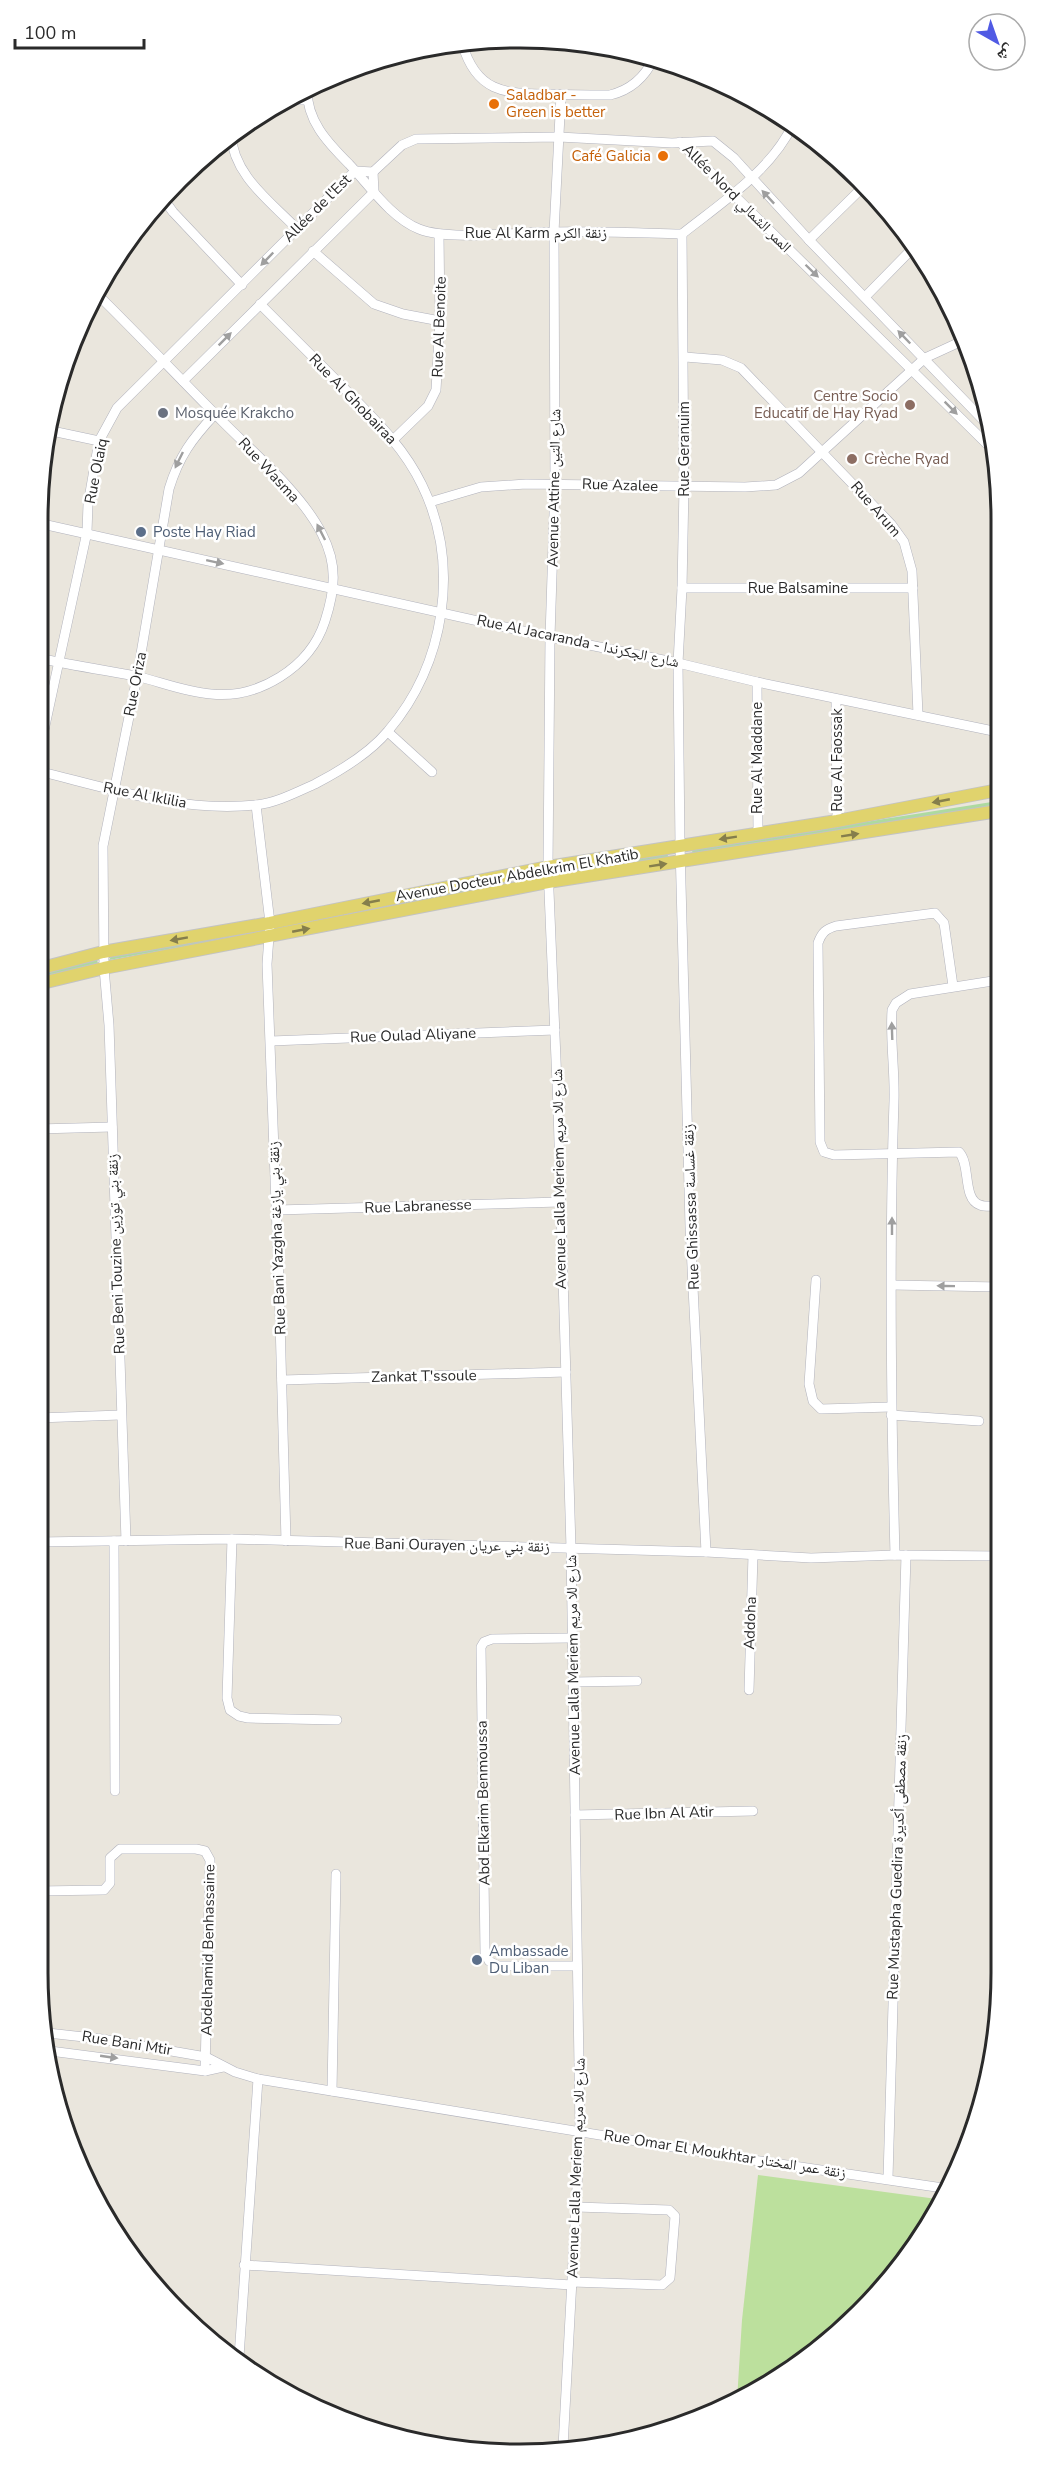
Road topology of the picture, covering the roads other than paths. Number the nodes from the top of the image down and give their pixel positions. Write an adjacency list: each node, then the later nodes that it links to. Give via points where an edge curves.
1 (466, 51): 3 (street, via 473,69 492,87 518,94)
2 (649, 66): 3 (street, via 620,93)
3 (561, 95): 6 (street, Avenue Attine شارع التين)
4 (307, 100): 9 (street, Rue Al Karm زنقة الكرم, via 320,132)
5 (788, 132): 11 (street)
6 (559, 138): 7 (street); 10 (street, via 416,139 402,145); 17 (street, Avenue Attine شارع التين)
7 (680, 142): 11 (street, Allée Nord الممر الشمالي, via 718,143); 14 (street, Allée Nord الممر الشمالي)
8 (233, 144): 16 (street, via 246,176)
9 (355, 171): 10 (street, Allée de l'Est); 12 (street, Rue Al Karm زنقة الكرم); 16 (street, Allée de l'Est)
10 (373, 172): 12 (street, Allée de l'Est)
11 (750, 177): 14 (street); 20 (street, Allée Nord الممر الشمالي, one-way to 11)
12 (374, 192): 18 (street, Rue Al Karm زنقة الكرم, via 405,220); 21 (street, Allée de l'Est)
13 (858, 192): 20 (street)
14 (732, 194): 19 (street); 32 (street, Allée Nord الممر الشمالي, one-way to 32)
15 (168, 205): 23 (street)
16 (296, 228): 23 (street, Allée de l'Est, one-way to 23)
17 (554, 232): 18 (street, Rue Al Karm زنقة الكرم); 19 (street, Rue Al Karm زنقة الكرم); 41 (street, Avenue Attine شارع التين)
18 (440, 234): 27 (street, Rue Al Benoite)
19 (682, 234): 29 (street, Rue Geranuim)
20 (809, 240): 24 (street, Allée Nord الممر الشمالي)
21 (313, 251): 26 (street, Allée de l'Est); 27 (street, via 374,304)
22 (908, 253): 24 (street)
23 (242, 285): 31 (street, Allée de l'Est)
24 (865, 297): 30 (street, Allée Nord الممر الشمالي, one-way to 24)
25 (103, 300): 31 (street, Rue Wasma)
26 (261, 304): 33 (street, Allée de l'Est, one-way to 26); 37 (street, Rue Al Ghobairaa)
27 (440, 321): 37 (street, Rue Al Benoite, via 436,390 424,411)
28 (956, 343): 30 (street, Rue Azalee)
29 (684, 357): 40 (street, Rue Arum, via 722,360 741,368); 42 (street, Rue Geranuim)
30 (925, 358): 32 (street, Rue Azalee); 35 (street, Allée Nord الممر الشمالي)
31 (165, 361): 33 (street, Rue Wasma); 38 (street, Rue Olaiq, via 117,408)
32 (913, 369): 39 (street, Allée Nord الممر الشمالي, one-way to 39); 40 (street, Rue Azalee)
33 (183, 381): 34 (street, Rue Wasma)
34 (215, 414): 46 (street, Rue Oriza, one-way to 46, via 176,466); 47 (street, Rue Wasma, one-way to 34, via 331,558 311,516)
35 (979, 416)
36 (56, 432): 38 (street)
37 (394, 439): 43 (street, Rue Al Ghobairaa)
38 (99, 441): 45 (street, Rue Olaiq)
39 (984, 441)
40 (822, 451): 42 (street, Rue Azalee, via 799,473 776,484); 49 (street, Rue Arum, via 904,542 910,557)
41 (555, 483): 42 (street, Rue Azalee); 43 (street, Rue Azalee, via 481,487); 51 (street, Avenue Attine شارع التين)
42 (684, 487): 48 (street, Rue Geranuim)
43 (430, 502): 50 (street, Rue Al Ghobairaa, via 443,563)
44 (48, 525): 45 (street, Rue Al Jacaranda - شارع الجكرندا)
45 (87, 532): 46 (street, Rue Al Jacaranda - شارع الجكرندا); 53 (street, Rue Olaiq)
46 (158, 550): 47 (street, Rue Al Jacaranda - شارع الجكرندا, one-way to 47); 55 (street, Rue Oriza)
47 (334, 588): 50 (street, Rue Al Jacaranda - شارع الجكرندا); 55 (street, via 323,626 305,656 275,680 251,691 212,694)
48 (682, 588): 49 (street, Rue Balsamine); 54 (street, Rue Geranuim)
49 (913, 588): 59 (street, Rue Arum)
50 (442, 612): 51 (street, Rue Al Jacaranda - شارع الجكرندا); 61 (street, Rue Al Iklilia, via 428,665)
51 (550, 637): 54 (street, Rue Al Jacaranda - شارع الجكرندا); 72 (street, Avenue Attine شارع التين)
52 (48, 660): 53 (street)
53 (59, 663): 55 (street); 58 (street, Rue Olaiq)
54 (678, 663): 56 (street, Rue Al Jacaranda - شارع الجكرندا); 70 (street, Rue Geranuim)
55 (137, 677): 64 (street, Rue Oriza)
56 (757, 682): 57 (street, Rue Al Jacaranda - شارع الجكرندا); 69 (street, Rue Al Maddane)
57 (836, 699): 59 (street, Rue Al Jacaranda - شارع الجكرندا); 68 (street, Rue Al Faossak)
58 (48, 713)
59 (918, 715): 60 (street, Rue Al Jacaranda - شارع الجكرندا)
60 (991, 731)
61 (388, 732): 62 (street); 66 (street, Rue Al Iklilia, via 328,777)
62 (432, 772)
63 (48, 774): 64 (street, Rue Al Iklilia)
64 (114, 790): 66 (street, Rue Al Iklilia, via 174,802); 76 (street, Rue Oriza, via 103,846)
65 (991, 791): 68 (main road, Avenue Docteur Abdelkrim El Khatib, one-way to 68)
66 (256, 805): 74 (street, Rue Bani Yazgha زنقة بني يازغة)
67 (991, 812): 71 (main road, Avenue Docteur Abdelkrim El Khatib, one-way to 67)
68 (837, 821): 69 (main road, Avenue Docteur Abdelkrim El Khatib)
69 (758, 833): 70 (main road, Avenue Docteur Abdelkrim El Khatib, one-way to 70)
70 (680, 846): 71 (street, Rue Ghissassa زنقة غساسة); 72 (main road, Avenue Docteur Abdelkrim El Khatib)
71 (681, 862): 73 (main road, Avenue Docteur Abdelkrim El Khatib, one-way to 71); 105 (street, Rue Ghissassa زنقة غساسة, via 690,1226)
72 (548, 867): 73 (street, Avenue Attine شارع التين); 74 (main road, Avenue Docteur Abdelkrim El Khatib, one-way to 74)
73 (548, 882): 75 (main road, Avenue Docteur Abdelkrim El Khatib, one-way to 73); 82 (street, Avenue Lalla Meriem شارع للا مريم)
74 (270, 922): 75 (street, Rue Bani Yazgha زنقة بني يازغة); 76 (main road, Avenue Docteur Abdelkrim El Khatib, one-way to 76)
75 (269, 936): 78 (main road, Avenue Docteur Abdelkrim El Khatib); 83 (street, Rue Bani Yazgha زنقة بني يازغة)
76 (104, 952): 77 (main road, Avenue Docteur Abdelkrim El Khatib); 78 (street, Rue Oriza)
77 (48, 966)
78 (104, 968): 80 (main road, Avenue Docteur Abdelkrim El Khatib); 84 (street, Rue Beni Touzine زنقة بني توزين)
79 (991, 981): 81 (street, Rue Mustapha Guedira زنقة مصطفى أكديرة)
80 (48, 982)
81 (953, 986): 86 (street, Rue Mustapha Guedira زنقة مصطفى أكديرة, one-way to 81, via 892,1010 910,994); 86 (street, via 944,923 935,913 836,926 826,929 818,942 822,1147 824,1152 834,1155)
82 (555, 1030): 83 (street, Rue Oulad Aliyane); 87 (street, Avenue Lalla Meriem شارع للا مريم)
83 (271, 1041): 89 (street, Rue Bani Yazgha زنقة بني يازغة)
84 (112, 1127): 85 (street); 96 (street, Rue Beni Touzine زنقة بني توزين)
85 (48, 1129)
86 (891, 1154): 88 (street, via 959,1152 964,1158 972,1198 980,1205); 91 (street, Rue Mustapha Guedira زنقة مصطفى أكديرة, one-way to 86)
87 (560, 1202): 89 (street, Rue Labranesse); 93 (street, Avenue Lalla Meriem شارع للا مريم)
88 (991, 1206)
89 (277, 1210): 94 (street, Rue Bani Yazgha زنقة بني يازغة)
90 (816, 1280): 95 (street, via 809,1384 813,1401 821,1409)
91 (892, 1285): 92 (street, one-way to 91); 95 (street, Rue Mustapha Guedira زنقة مصطفى أكديرة)
92 (991, 1287)
93 (566, 1372): 94 (street, Zankat T'ssoule); 104 (street, Avenue Lalla Meriem شارع للا مريم)
94 (282, 1380): 100 (street, Rue Bani Yazgha زنقة بني يازغة)
95 (891, 1411): 98 (street); 107 (street, Rue Mustapha Guedira زنقة مصطفى أكديرة)
96 (120, 1415): 97 (street); 102 (street, Rue Beni Touzine زنقة بني توزين)
97 (48, 1418)
98 (979, 1421)
99 (232, 1539): 100 (street, Rue Bani Ourayen زنقة بني عريان); 102 (street, Rue Bani Ourayen زنقة بني عريان); 113 (street, via 227,1698 230,1710 248,1718)
100 (286, 1540): 104 (street, Rue Bani Ourayen زنقة بني عريان)
101 (114, 1541): 102 (street, Rue Bani Ourayen زنقة بني عريان); 103 (street, Rue Bani Ourayen زنقة بني عريان); 114 (street)
102 (126, 1541)
103 (48, 1542)
104 (571, 1548): 105 (street, Rue Bani Ourayen زنقة بني عريان); 109 (street, Avenue Lalla Meriem شارع للا مريم)
105 (706, 1552): 106 (street, Rue Bani Ourayen زنقة بني عريان)
106 (753, 1555): 107 (street, Rue Bani Ourayen زنقة بني عريان); 112 (street, Addoha)
107 (900, 1555): 108 (street, Rue Bani Ourayen زنقة بني عريان); 128 (street, Rue Mustapha Guedira زنقة مصطفى أكديرة)
108 (991, 1556)
109 (571, 1638): 111 (street, Avenue Lalla Meriem شارع للا مريم); 119 (street, Abd Elkarim Benmoussa, via 492,1640 480,1647 485,1953 498,1966)
110 (637, 1681): 111 (street)
111 (572, 1682): 116 (street, Avenue Lalla Meriem شارع للا مريم)
112 (748, 1690)
113 (338, 1720)
114 (114, 1791)
115 (753, 1811): 116 (street, Rue Ibn Al Atir)
116 (575, 1815): 119 (street, Avenue Lalla Meriem شارع للا مريم)
117 (336, 1875): 126 (street)
118 (48, 1892): 122 (street, Abdelhamid Benhassaine, via 104,1890 110,1883 110,1858 120,1849 205,1851 210,1860)
119 (577, 1966): 127 (street, Avenue Lalla Meriem شارع للا مريم)
120 (52, 2033): 122 (street, Rue Bani Mtir)
121 (55, 2052): 124 (street, Rue Bani Mtir, one-way to 124)
122 (206, 2057): 123 (street, Rue Omar El Moukhtar زنقة عمر المختار); 124 (street, Abdelhamid Benhassaine)
123 (224, 2067): 124 (street); 125 (street, Rue Omar El Moukhtar زنقة عمر المختار)
124 (205, 2071)
125 (258, 2079): 126 (street, Rue Omar El Moukhtar زنقة عمر المختار); 131 (street)
126 (332, 2091): 127 (street, Rue Omar El Moukhtar زنقة عمر المختار)
127 (580, 2131): 128 (street, Rue Omar El Moukhtar زنقة عمر المختار); 130 (street, Avenue Lalla Meriem شارع للا مريم)
128 (888, 2178): 129 (street, Rue Omar El Moukhtar زنقة عمر المختار)
129 (939, 2187)
130 (576, 2207): 132 (street, Avenue Lalla Meriem شارع للا مريم); 132 (street, via 669,2210 675,2216 667,2282)
131 (244, 2265): 132 (street); 133 (street)
132 (572, 2283): 134 (street, Avenue Lalla Meriem شارع للا مريم)
133 (239, 2352)
134 (563, 2442)

